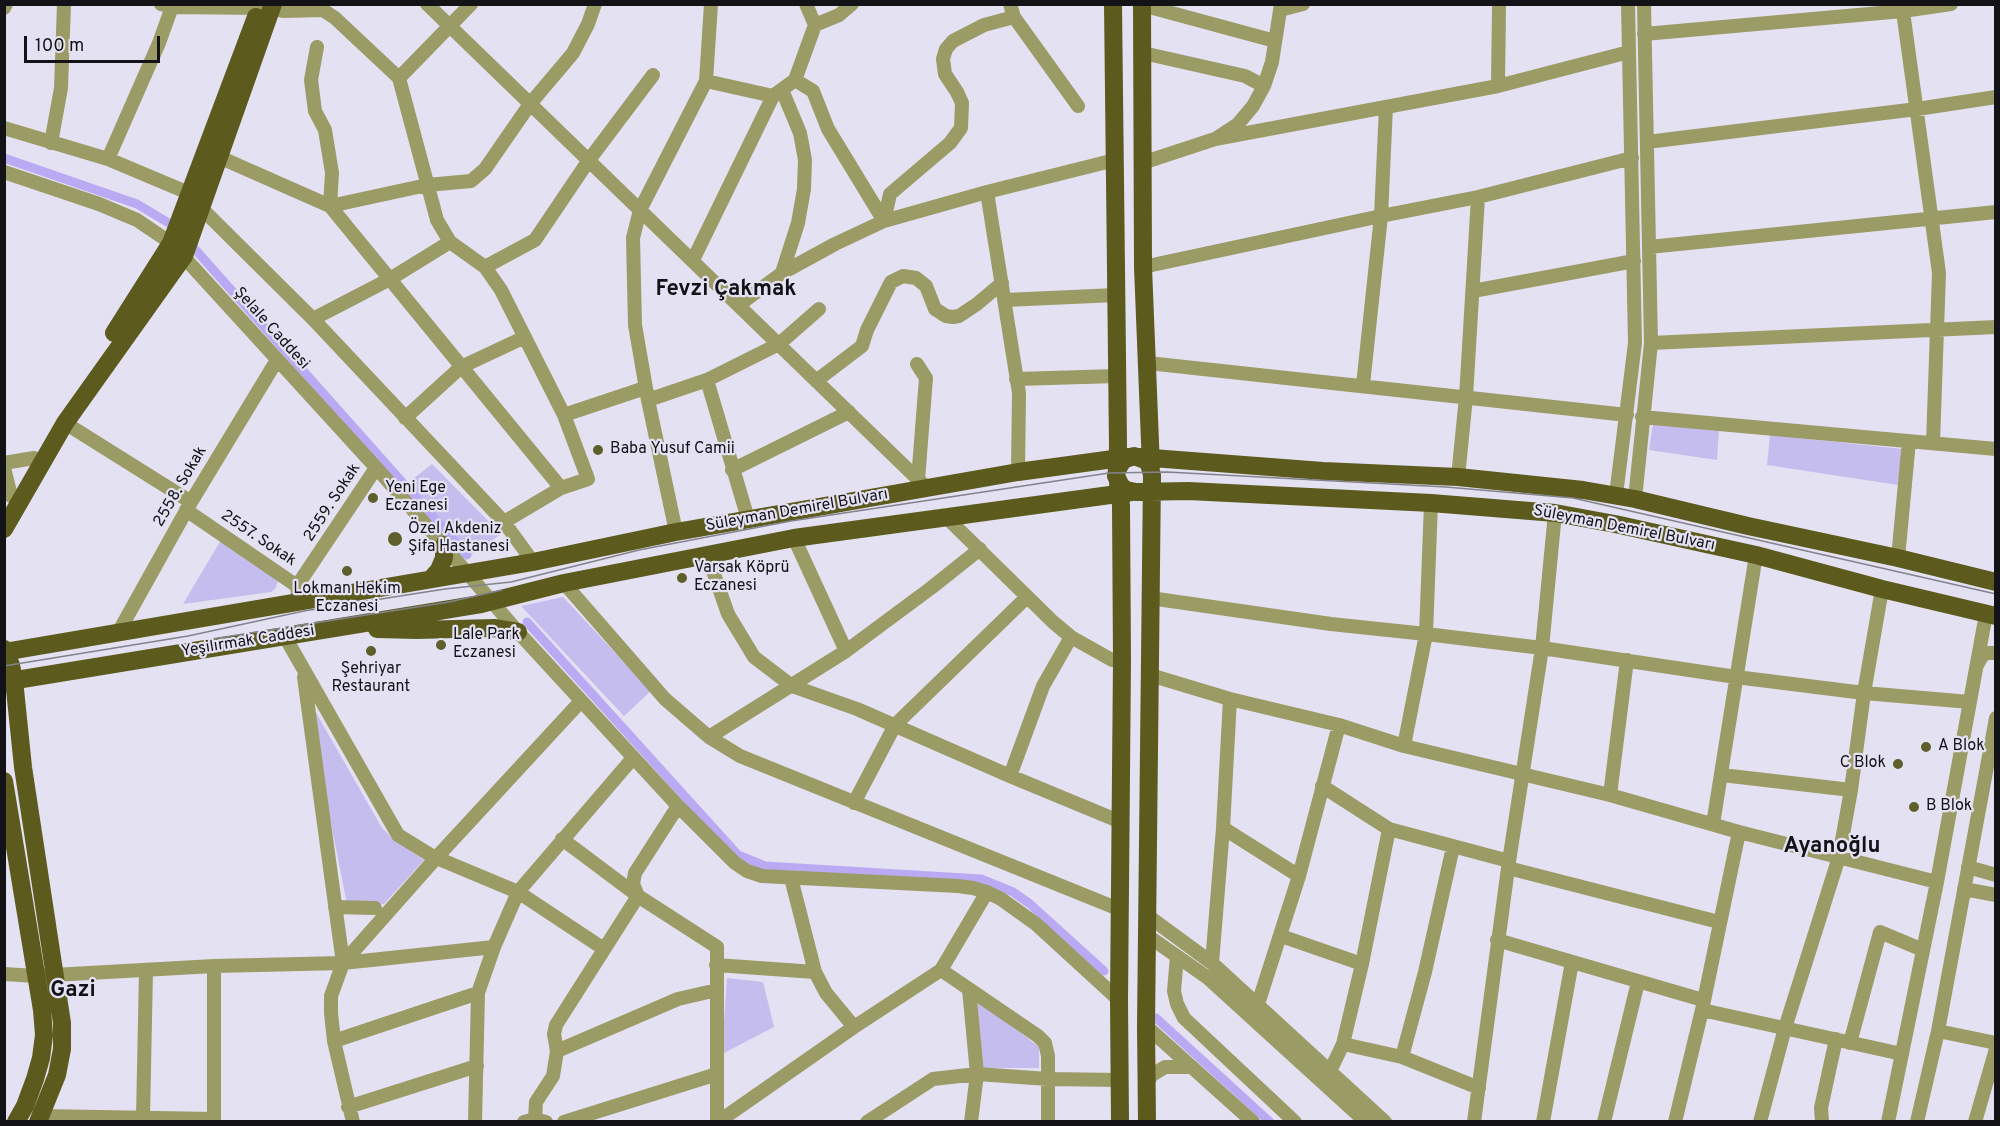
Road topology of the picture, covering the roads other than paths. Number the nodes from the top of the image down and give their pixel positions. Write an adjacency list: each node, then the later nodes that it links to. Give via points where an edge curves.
1 (64, 4): 42 (street, via 61,88)
2 (427, 4): 21 (street)
3 (471, 4): 21 (street)
4 (595, 4): 35 (street, via 573,53)
5 (711, 4): 30 (street)
6 (806, 4): 20 (street)
7 (852, 4): 20 (street, via 839,15)
8 (1113, 4): 47 (main road)
9 (1303, 4): 17 (street)
10 (1499, 4): 32 (street)
11 (1628, 4): 25 (street)
12 (1644, 4): 22 (street)
13 (1950, 4): 18 (street)
14 (169, 5): 16 (street); 45 (street, via 159,43)
15 (1142, 5): 23 (street); 26 (main road)
16 (266, 6): 28 (street, via 283,12 323,9); 43 (main road); 53 (main road)
17 (1281, 8): 23 (street)
18 (1902, 8): 22 (street); 38 (street)
19 (1012, 11): 36 (street); 59 (street, via 946,48 945,74 962,103 961,128 950,143 890,194)
20 (815, 25): 29 (street)
21 (449, 26): 28 (street); 35 (street)
22 (1644, 34): 41 (street)
23 (1275, 41): 31 (street)
24 (317, 47): 54 (street, via 311,80 332,173)
25 (1629, 52): 32 (street); 44 (street)
26 (1143, 53): 31 (street, via 1245,76); 48 (main road)
27 (653, 75): 46 (street)
28 (399, 78): 50 (street)
29 (795, 80): 33 (street); 59 (street, via 813,91 828,129)
30 (706, 81): 33 (street); 55 (street)
31 (1264, 86): 40 (street, via 1238,124)
32 (1498, 86): 37 (street)
33 (778, 93): 63 (street); 67 (street, via 800,133 805,160 798,223)
34 (1995, 97): 38 (street)
35 (530, 104): 46 (street); 50 (street, via 485,169 471,181)
36 (1078, 106)
37 (1386, 107): 40 (street); 57 (street)
38 (1917, 109): 41 (street); 58 (street)
39 (4, 128): 42 (street)
40 (1215, 139): 48 (street)
41 (1647, 142): 61 (street)
42 (51, 143): 45 (street)
43 (219, 157): 53 (main road); 54 (street)
44 (1632, 158): 52 (street); 64 (street)
45 (108, 159): 53 (street, via 184,191)
46 (589, 160): 55 (street); 65 (street, via 535,240)
47 (1115, 160): 51 (street); 71 (main road)
48 (1142, 163): 66 (main road)
49 (4, 172): 62 (street, Şelale Caddesi, via 137,220)
50 (427, 185): 54 (street); 60 (street, via 437,220)
51 (987, 192): 59 (street); 69 (street)
52 (1478, 197): 57 (street); 70 (street)
53 (195, 202): 62 (main road); 75 (street)
54 (330, 206): 68 (street)
55 (640, 210): 63 (street); 90 (street, via 633,238 635,326)
56 (1995, 212): 58 (street)
57 (1381, 216): 66 (street); 89 (street)
58 (1932, 218): 61 (street); 77 (street, via 1939,273)
59 (884, 221): 67 (street)
60 (450, 242): 65 (street); 68 (street)
61 (1649, 248): 79 (street)
62 (177, 250): 81 (street, Şelale Caddesi); 99 (main road); 103 (main road, via 148,281)
63 (693, 261): 73 (street)
64 (1634, 261): 70 (street); 96 (street, via 1635,343)
65 (486, 267): 78 (street)
66 (1143, 267): 82 (main road)
67 (783, 273): 73 (street)
68 (390, 279): 75 (street); 84 (street)
69 (1002, 283): 72 (street); 88 (street, via 977,304 953,317 935,309 926,286 916,278 903,276 891,282 862,346)
70 (1473, 291): 91 (street)
71 (1116, 295): 72 (street); 85 (main road)
72 (1005, 300): 86 (street)
73 (739, 305): 80 (street)
74 (819, 309): 80 (street)
75 (313, 319): 97 (street)
76 (1995, 327): 77 (street)
77 (1936, 329): 79 (street); 101 (street)
78 (525, 337): 84 (street); 95 (street)
79 (1651, 343): 98 (street)
80 (779, 344): 87 (street); 88 (street)
81 (277, 360): 106 (street, Şelale Caddesi); 117 (street, 2558. Sokak)
82 (1148, 363): 89 (street); 92 (main road)
83 (916, 364): 111 (street, via 926,378)
84 (461, 367): 97 (street); 112 (street)
85 (1117, 376): 86 (street); 93 (main road)
86 (1016, 379): 108 (street)
87 (707, 380): 90 (street); 107 (street)
88 (816, 381): 94 (street)
89 (1363, 385): 91 (street)
90 (646, 394): 95 (street); 123 (street)
91 (1466, 397): 96 (street); 110 (street)
92 (1149, 398): 93 (main road, via 1144,412 1134,415 1120,408); 109 (main road)
93 (1118, 399): 109 (main road)
94 (849, 412): 107 (street); 111 (street)
95 (564, 415): 112 (street, via 588,479)
96 (1627, 415): 113 (street)
97 (405, 417): 121 (street)
98 (1642, 417): 100 (street); 114 (street)
99 (66, 423): 117 (street, 2557. Sokak); 122 (main road)
100 (1909, 441): 101 (street); 131 (street)
101 (1933, 443): 102 (street)
102 (1995, 449)
103 (34, 458): 104 (street); 115 (main road)
104 (4, 463)
105 (4, 468): 115 (street)
106 (376, 468): 125 (street, Şelale Caddesi); 138 (street, 2559. Sokak, via 307,573)
107 (732, 470): 120 (street)
108 (1018, 472): 109 (main road, Süleyman Demirel Bulvarı); 111 (main road, Süleyman Demirel Bulvarı)
109 (1134, 475): 110 (main road, Süleyman Demirel Bulvarı, via 1323,471); 116 (main road, Süleyman Demirel Bulvarı, via 1188,491); 119 (main road, Süleyman Demirel Bulvarı); 126 (main road); 127 (main road)
110 (1458, 477): 113 (main road, Süleyman Demirel Bulvarı)
111 (923, 485): 120 (main road, Süleyman Demirel Bulvarı)
112 (561, 488): 121 (street)
113 (1616, 495): 114 (main road, Süleyman Demirel Bulvarı)
114 (1635, 499): 131 (main road, Süleyman Demirel Bulvarı)
115 (8, 500)
116 (1431, 503): 118 (main road, Süleyman Demirel Bulvarı); 146 (street)
117 (189, 506): 138 (street, 2557. Sokak); 145 (street, 2558. Sokak)
118 (1555, 513): 130 (main road, Süleyman Demirel Bulvarı); 149 (street)
119 (945, 516): 124 (main road, Süleyman Demirel Bulvarı); 128 (street)
120 (748, 519): 123 (main road, Süleyman Demirel Bulvarı)
121 (504, 522): 132 (street)
122 (4, 529)
123 (676, 532): 132 (main road, Süleyman Demirel Bulvarı)
124 (794, 538): 129 (main road, Süleyman Demirel Bulvarı); 151 (street)
125 (444, 545): 133 (street, Şelale Caddesi); 134 (main road, via 444,558)
126 (1121, 546): 127 (main road, via 1126,537 1135,533 1148,539); 153 (main road)
127 (1151, 548): 140 (main road)
128 (980, 549): 139 (street); 151 (street)
129 (706, 554): 136 (main road, Süleyman Demirel Bulvarı); 160 (street, via 728,614 754,657)
130 (1756, 555): 137 (main road, Süleyman Demirel Bulvarı); 158 (street)
131 (1898, 558): 135 (main road, Süleyman Demirel Bulvarı)
132 (533, 562): 133 (main road, Süleyman Demirel Bulvarı)
133 (468, 572): 134 (main road, Yeşilırmak Caddesi); 141 (street, Şelale Caddesi)
134 (431, 579): 138 (main road, Yeşilırmak Caddesi)
135 (1995, 582)
136 (564, 583): 141 (main road, Süleyman Demirel Bulvarı); 168 (street, via 665,699)
137 (1882, 589): 142 (main road, Süleyman Demirel Bulvarı); 161 (street)
138 (298, 594): 145 (main road, Yeşilırmak Caddesi)
139 (1027, 597): 148 (street); 166 (street)
140 (1150, 598): 146 (street); 157 (main road)
141 (491, 602): 143 (main road, Yeşilırmak Caddesi); 144 (street, Şelale Caddesi)
142 (1991, 615): 155 (street)
143 (330, 628): 144 (main road, via 494,628); 147 (main road, Yeşilırmak Caddesi)
144 (518, 632): 163 (street, Şelale Caddesi)
145 (118, 633): 150 (main road, Yeşilırmak Caddesi)
146 (1426, 634): 149 (street); 169 (street)
147 (284, 635): 156 (street); 159 (main road, Yeşilırmak Caddesi)
148 (1071, 637): 153 (street, via 1112,660); 173 (street, via 1043,686)
149 (1542, 648): 154 (street); 171 (street)
150 (5, 651): 159 (main road, via 11,665)
151 (846, 651): 160 (street)
152 (1995, 653): 155 (street, via 1982,656)
153 (1122, 660): 180 (main road)
154 (1628, 660): 158 (street); 177 (street)
155 (1976, 665): 164 (street)
156 (303, 668): 188 (street, via 398,835); 200 (street)
157 (1150, 675): 162 (street); 203 (main road)
158 (1736, 677): 161 (street); 172 (street)
159 (9, 681): 222 (main road)
160 (792, 686): 166 (street); 168 (street)
161 (1864, 693): 164 (street); 176 (street)
162 (1230, 699): 167 (street); 182 (street)
163 (581, 700): 170 (street, Şelale Caddesi); 188 (street)
164 (1970, 702): 194 (street)
165 (1995, 718): 190 (street)
166 (895, 725): 173 (street); 178 (street)
167 (1339, 725): 169 (street); 174 (street)
168 (709, 738): 178 (street, via 740,756)
169 (1404, 746): 171 (street)
170 (633, 758): 179 (street, Şelale Caddesi); 185 (street)
171 (1522, 774): 177 (street); 189 (street)
172 (1722, 775): 176 (street); 181 (street)
173 (1010, 776): 180 (street)
174 (1322, 786): 183 (street); 192 (street)
175 (5, 787): 223 (main road)
176 (1851, 790): 187 (street)
177 (1610, 795): 181 (street)
178 (854, 803): 202 (street)
179 (678, 806): 193 (street, Şelale Caddesi, via 747,871); 199 (street, via 635,873 633,884)
180 (1121, 822): 202 (main road)
181 (1713, 824): 184 (street)
182 (1223, 828): 192 (street); 214 (street)
183 (1389, 829): 186 (street); 215 (street)
184 (1739, 832): 187 (street); 204 (street)
185 (562, 839): 196 (street); 199 (street)
186 (1453, 847): 189 (street); 242 (street)
187 (1839, 857): 194 (street); 233 (street)
188 (436, 858): 196 (street); 213 (street)
189 (1508, 865): 204 (street); 207 (street)
190 (1968, 867): 191 (street); 195 (street)
191 (1995, 875)
192 (1299, 876): 206 (street)
193 (791, 878): 197 (street, Şelale Caddesi, via 958,886); 220 (street)
194 (1937, 882): 210 (street)
195 (1964, 889): 198 (street); 234 (street)
196 (519, 892): 208 (street); 209 (street)
197 (987, 892): 219 (street); 228 (street, Şelale Caddesi, via 1036,924)
198 (1995, 895)
199 (638, 896): 209 (street); 216 (street, via 717,947)
200 (335, 907): 201 (street); 213 (street)
201 (375, 908)
202 (1121, 910): 228 (main road)
203 (1148, 916): 205 (main road); 214 (street)
204 (1719, 922): 230 (street)
205 (1148, 936): 211 (street); 231 (main road)
206 (1281, 936): 215 (street); 229 (street)
207 (1497, 940): 212 (street); 251 (street)
208 (494, 947): 213 (street); 227 (street)
209 (604, 949): 240 (street, via 556,1024)
210 (1923, 950): 236 (street, via 1880,932); 241 (street)
211 (1177, 956): 269 (street, via 1174,991 1184,1017); 270 (street, via 1208,978)
212 (1572, 962): 224 (street); 273 (street)
213 (343, 963): 217 (street); 235 (street, via 332,996)
214 (1212, 963): 229 (street)
215 (1362, 964): 238 (street)
216 (716, 965): 220 (street); 226 (street)
217 (213, 966): 218 (street); 256 (street)
218 (146, 970): 222 (street); 254 (street)
219 (941, 970): 225 (street); 232 (street)
220 (815, 972): 232 (street, via 826,993)
221 (4, 974): 223 (street)
222 (55, 975): 223 (street); 255 (main road, via 62,1049 57,1075)
223 (36, 976): 258 (main road, via 44,1035 41,1058)
224 (1638, 982): 230 (street); 274 (street)
225 (969, 988): 247 (street); 248 (street, via 1045,1043)
226 (717, 990): 240 (street, via 678,999); 246 (street)
227 (478, 993): 235 (street); 243 (street)
228 (1119, 1000): 231 (main road); 249 (main road)
229 (1258, 1004): 245 (street)
230 (1702, 1005): 233 (street); 275 (street)
231 (1146, 1026): 244 (street); 250 (main road)
232 (854, 1027): 262 (street)
233 (1785, 1028): 236 (street); 276 (street)
234 (1938, 1031): 237 (street); 279 (street)
235 (334, 1041): 252 (street)
236 (1843, 1041): 241 (street); 277 (street, via 1821,1108)
237 (1995, 1043)
238 (1343, 1044): 242 (street); 245 (street)
239 (1995, 1049): 280 (street)
240 (557, 1051): 257 (street, via 553,1076 536,1102)
241 (1902, 1054): 278 (street)
242 (1402, 1057): 251 (street)
243 (477, 1066): 252 (street); 260 (street)
244 (1192, 1067): 250 (street, via 1165,1067); 268 (street)
245 (1330, 1071): 271 (street)
246 (717, 1074): 261 (street); 262 (street)
247 (976, 1074): 248 (street); 253 (street, via 933,1079); 264 (street)
248 (1048, 1079): 249 (street); 265 (street)
249 (1120, 1080): 266 (main road)
250 (1147, 1083): 267 (main road)
251 (1479, 1088): 272 (street)
252 (348, 1107): 259 (street)
253 (881, 1117): 263 (street)
254 (143, 1118): 255 (street); 256 (street)
255 (40, 1119)
256 (214, 1120)
257 (535, 1121)
258 (16, 1122)
259 (353, 1122)
260 (475, 1122)
261 (564, 1122)
262 (717, 1122)
263 (867, 1122)
264 (971, 1122)
265 (1048, 1122)
266 (1120, 1122)
267 (1147, 1122)
268 (1253, 1122)
269 (1295, 1122)
270 (1366, 1122)
271 (1385, 1122)
272 (1474, 1122)
273 (1543, 1122)
274 (1604, 1122)
275 (1675, 1122)
276 (1760, 1122)
277 (1822, 1122)
278 (1888, 1122)
279 (1917, 1122)
280 (1975, 1122)

